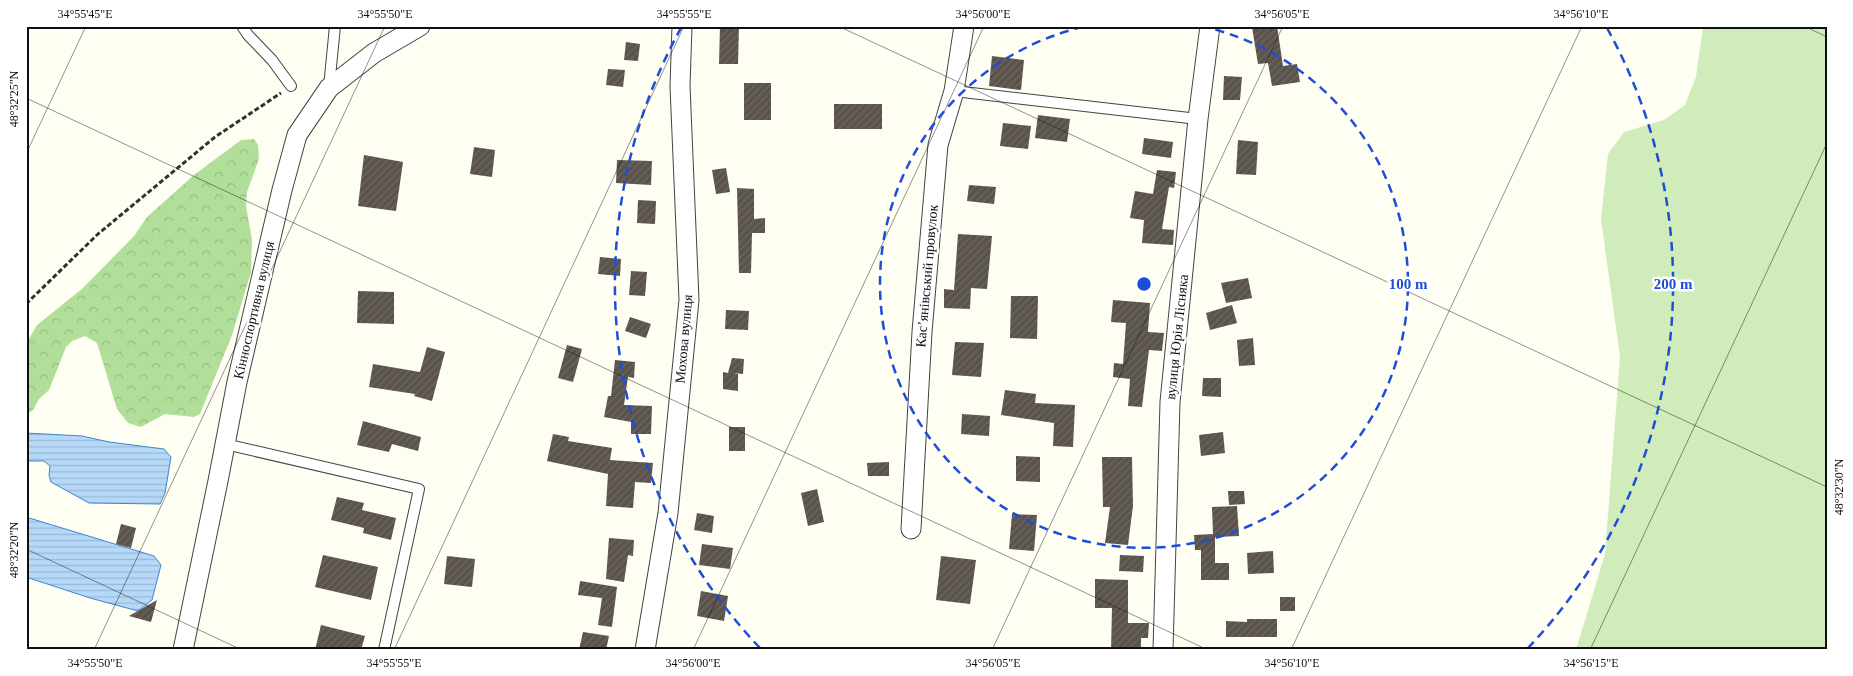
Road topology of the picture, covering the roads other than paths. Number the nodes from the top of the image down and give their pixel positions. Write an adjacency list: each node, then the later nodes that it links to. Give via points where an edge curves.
1 (242, 26): 7 (lane)
2 (335, 26): 8 (lane)
3 (420, 26): 8 (street, Кінноспортивна вулиця, via 374,53)
4 (682, 26): 15 (street, Мохова вулиця, via 680,86 689,300 668,513)
5 (964, 26): 9 (street, Касʼянівський провулок)
6 (1210, 26): 10 (street, вулиця Юрія Лісняка)
7 (291, 86)
8 (329, 88): 11 (street, Кінноспортивна вулиця, via 297,135 241,363)
9 (954, 90): 10 (lane); 12 (street, Касʼянівський провулок, via 938,145 922,332)
10 (1198, 119): 16 (street, вулиця Юрія Лісняка, via 1170,402)
11 (225, 444): 13 (street, Кінноспортивна вулиця); 14 (lane, via 419,489)
12 (911, 529)
13 (183, 650)
14 (384, 650)
15 (645, 650)
16 (1163, 650)

